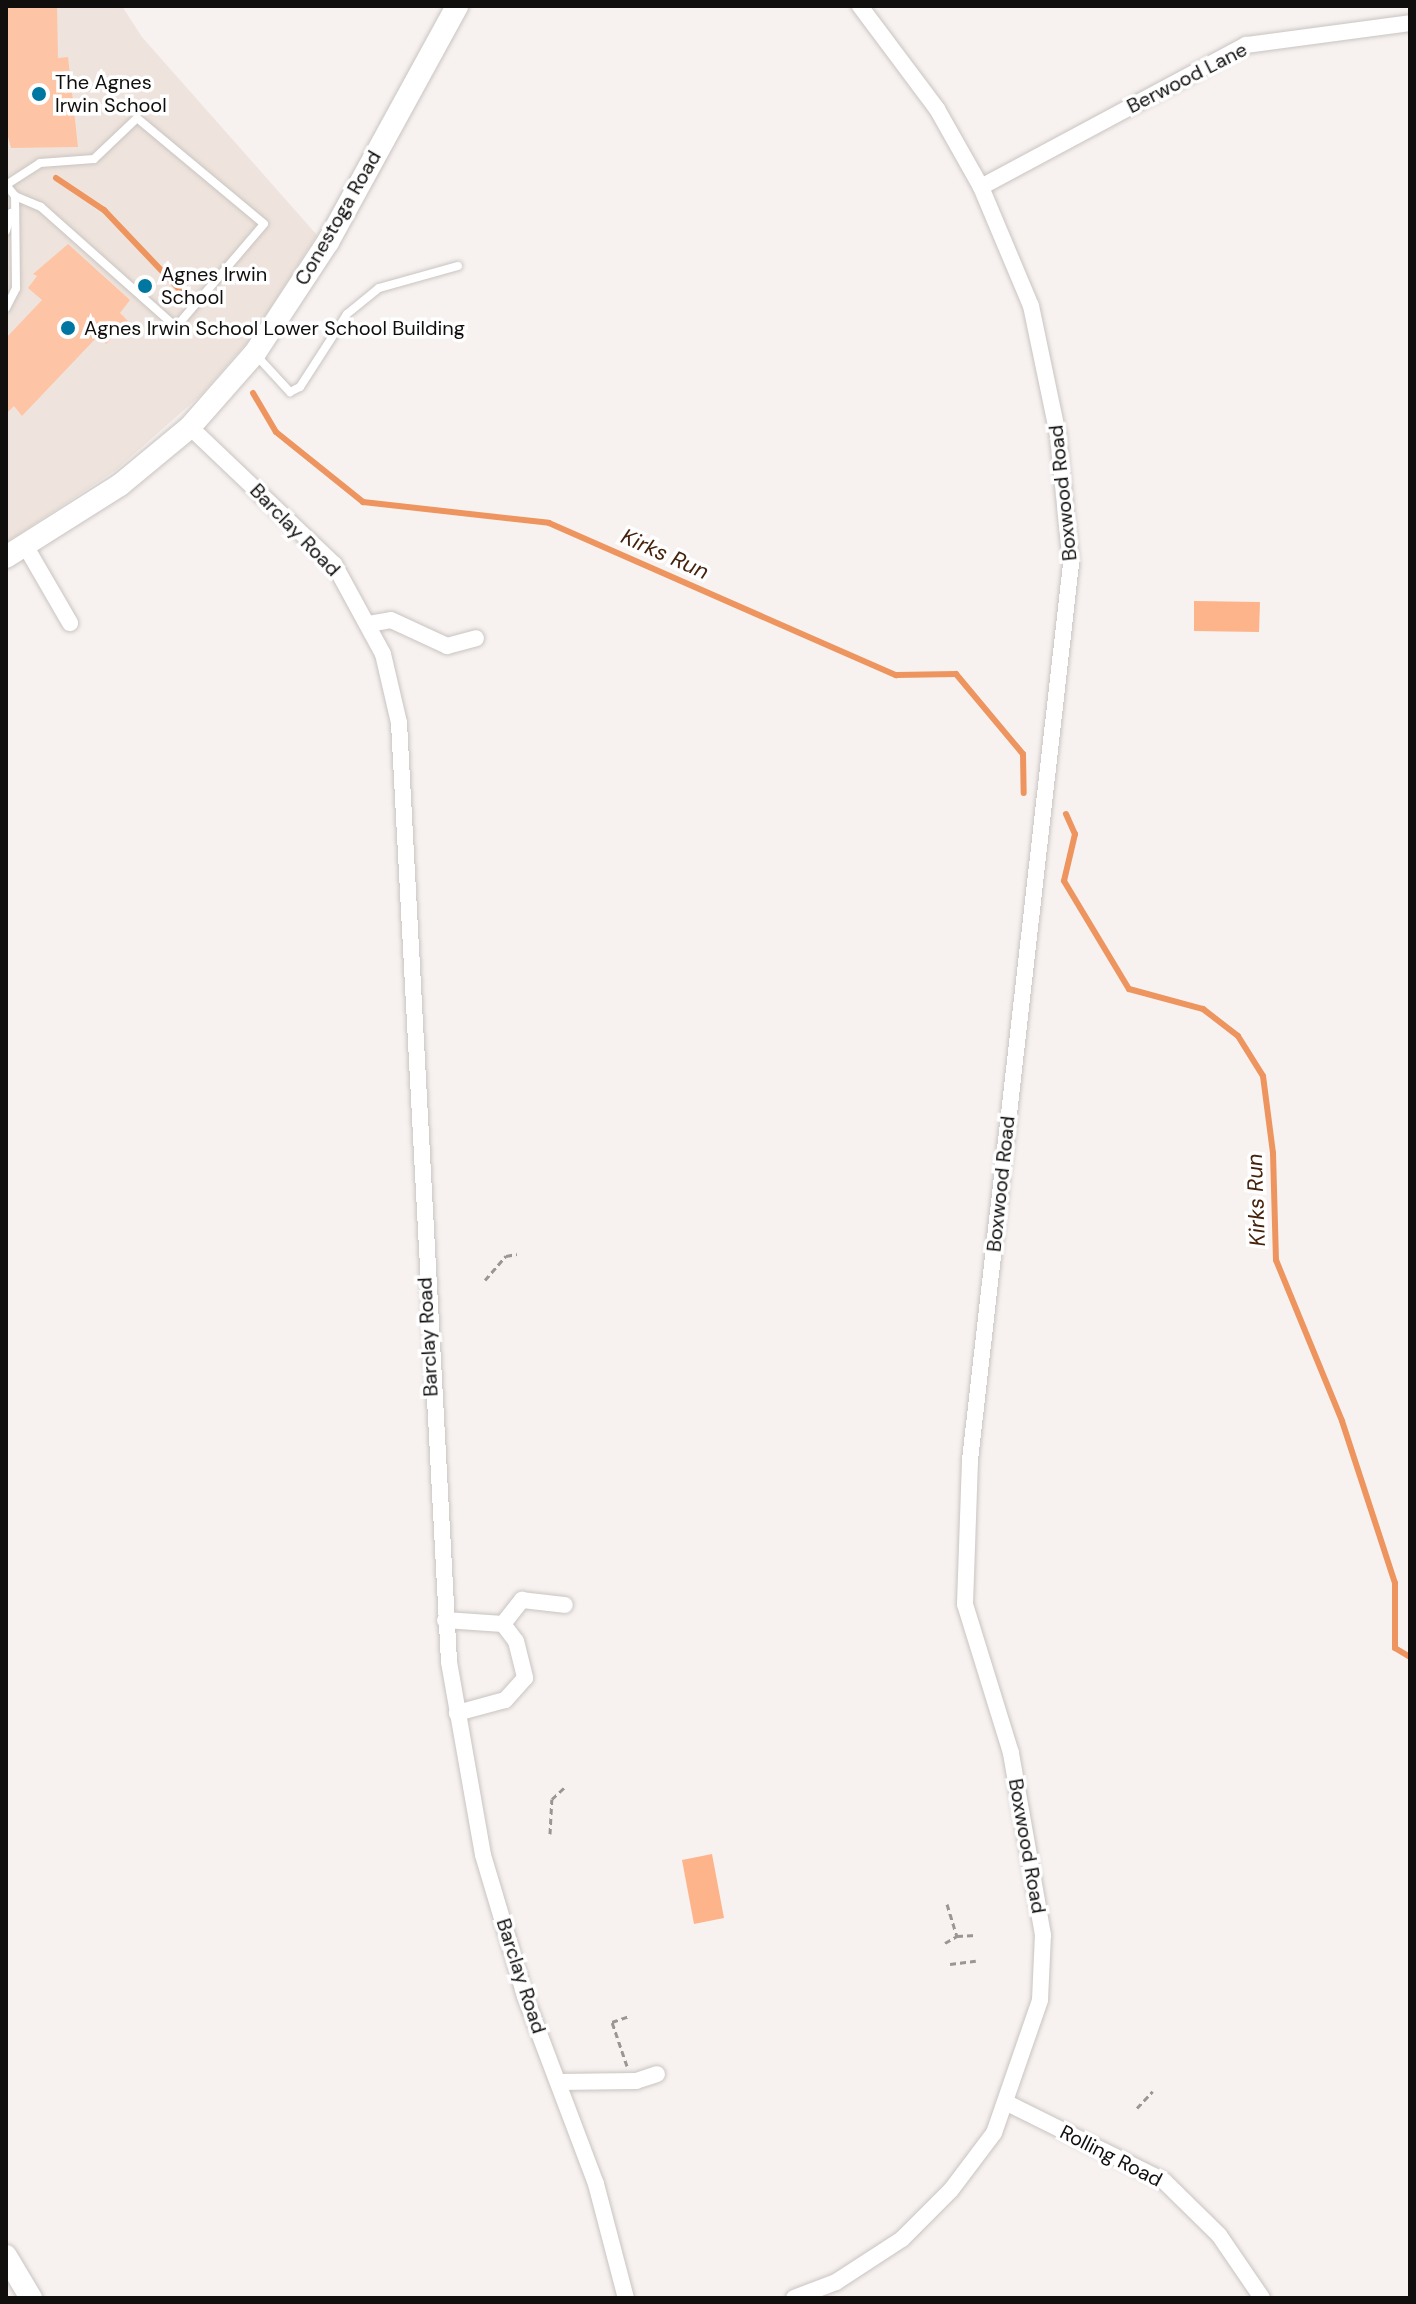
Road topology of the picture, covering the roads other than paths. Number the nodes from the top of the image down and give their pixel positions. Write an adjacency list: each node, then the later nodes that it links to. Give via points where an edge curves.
1 (457, 6): 10 (main road, Conestoga Road, via 328,242)
2 (860, 6): 5 (street, Boxwood Road, via 937,109)
3 (1410, 23): 5 (street, Berwood Lane, via 1246,45)
4 (6, 185): 6 (lane); 6 (lane, via 40,163 94,159 137,118 264,224 176,327 41,207)
5 (981, 187): 23 (street, Boxwood Road, via 1031,306 1047,362 1071,564 970,1460 965,1604 1011,1753 1043,1935 1040,2000)
6 (15, 196): 7 (lane); 9 (lane, via 16,288)
7 (6, 231)
8 (458, 266): 10 (lane, via 379,288 347,314 300,387 290,392)
9 (6, 308)
10 (255, 353): 11 (main road, Conestoga Road)
11 (190, 427): 12 (main road, Conestoga Road, via 120,485); 15 (street, Barclay Road, via 334,564)
12 (26, 547): 13 (main road, Conestoga Road); 14 (street)
13 (6, 557)
14 (70, 623)
15 (369, 624): 16 (street, via 391,620 447,646); 18 (street, Barclay Road, via 383,654 399,723)
16 (476, 638)
17 (565, 1605): 19 (street, via 522,1600)
18 (445, 1620): 19 (street); 20 (street, Barclay Road)
19 (503, 1624): 20 (street, via 516,1641 525,1678 505,1700)
20 (457, 1713): 22 (street, Barclay Road, via 483,1855)
21 (657, 2074): 22 (street, via 631,2081)
22 (558, 2082): 26 (street, Barclay Road, via 596,2184)
23 (1007, 2103): 27 (street, Boxwood Road, via 994,2133 951,2190 902,2239 836,2282); 28 (street, Rolling Road, via 1164,2181 1219,2235)
24 (6, 2256): 25 (main road)
25 (31, 2298)
26 (626, 2298)
27 (794, 2298)
28 (1262, 2298)

